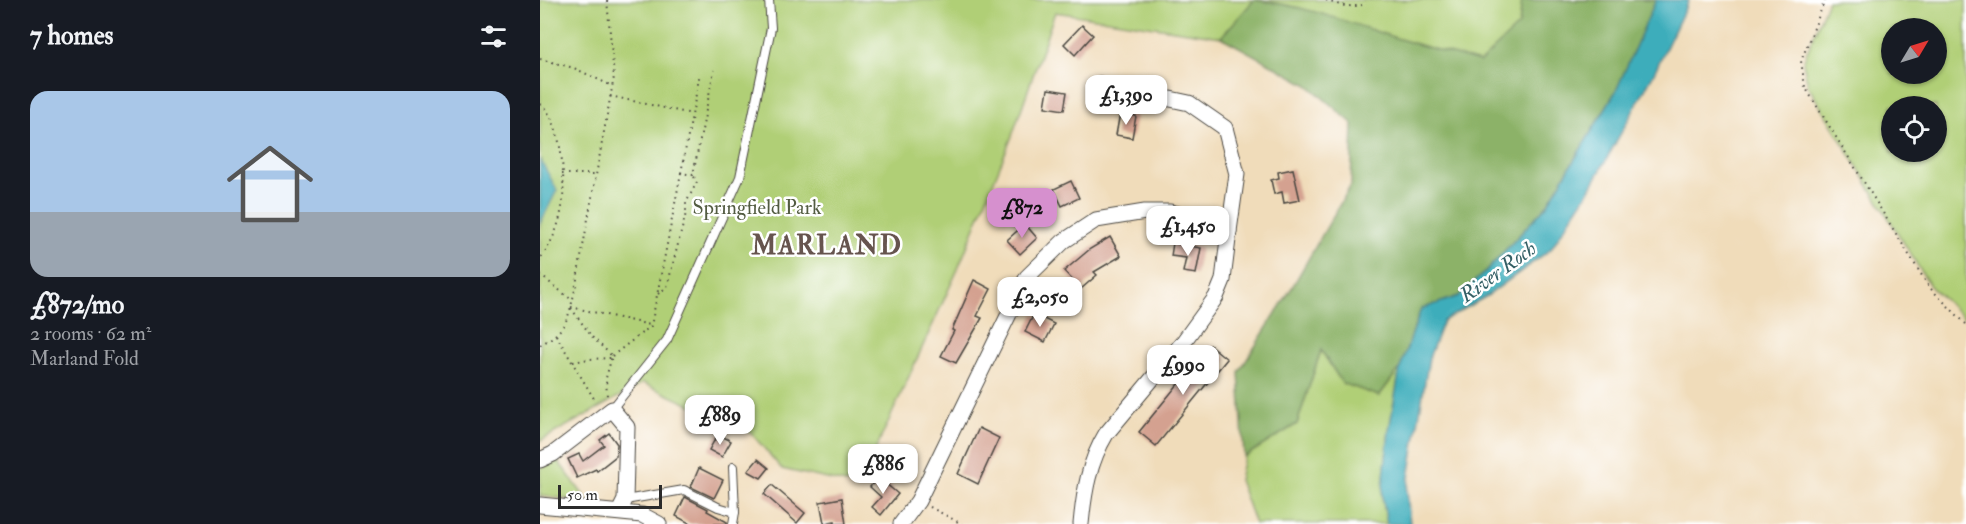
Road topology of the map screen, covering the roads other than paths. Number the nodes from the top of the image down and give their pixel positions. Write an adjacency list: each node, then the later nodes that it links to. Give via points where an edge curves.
1 (769, 0): 4 (lane, via 771,28 740,177 667,340)
2 (1100, 84): 3 (street, via 1189,103 1225,128 1237,174)
3 (1229, 231): 13 (street, via 1170,212 1145,212 1096,220 1064,241 1028,277 918,501); 14 (street, via 1223,280 1216,297 1096,451)
4 (608, 407): 5 (street, via 553,454); 8 (street, via 627,427)
5 (540, 460)
6 (733, 467): 9 (lane)
7 (540, 505): 10 (street)
8 (622, 506): 9 (lane, via 684,490); 10 (street); 11 (street)
9 (735, 512): 12 (lane)
10 (592, 517)
11 (659, 524)
12 (734, 524)
13 (901, 524)
14 (1081, 524)

